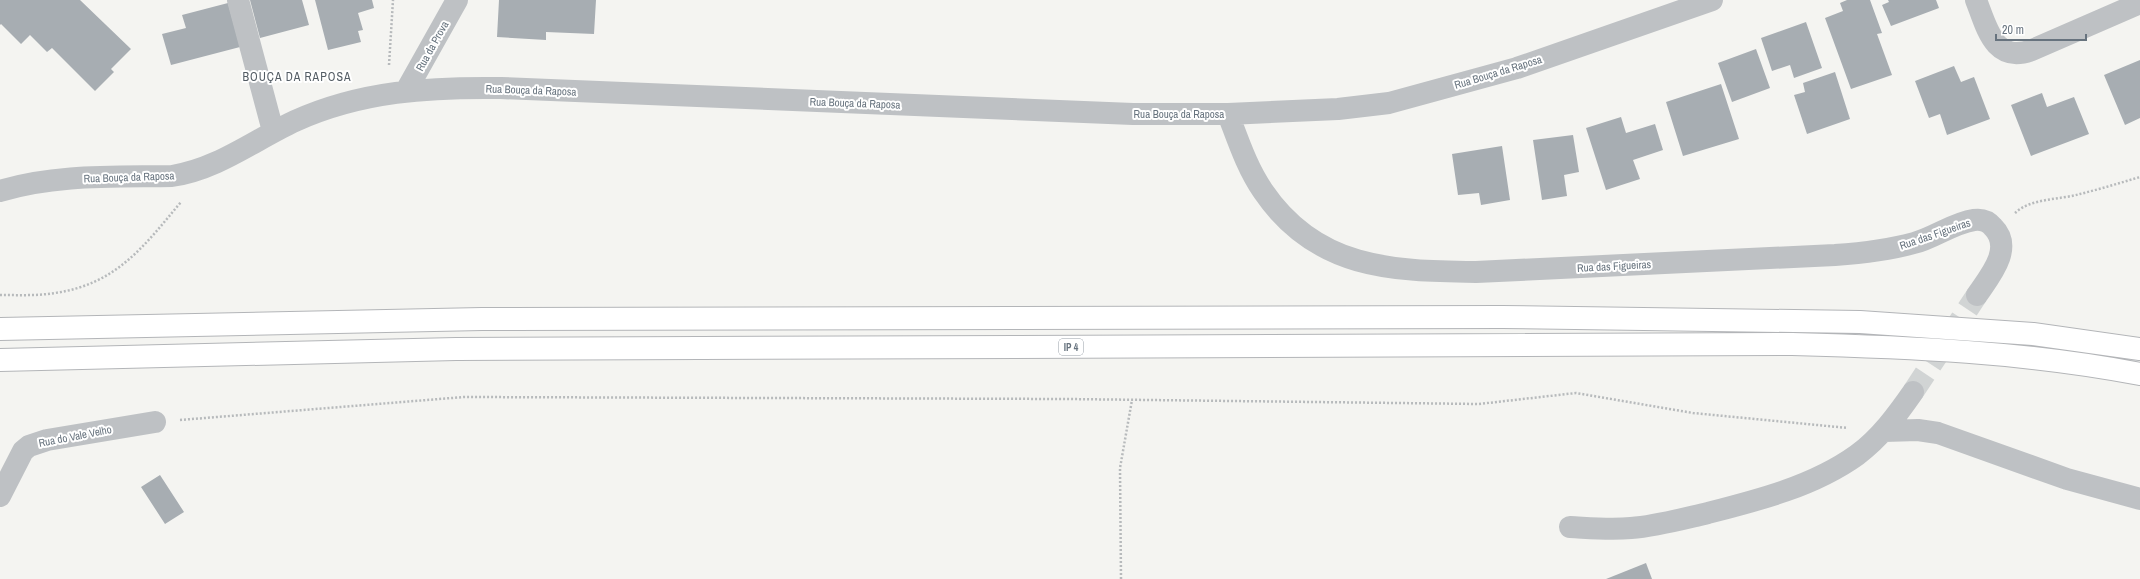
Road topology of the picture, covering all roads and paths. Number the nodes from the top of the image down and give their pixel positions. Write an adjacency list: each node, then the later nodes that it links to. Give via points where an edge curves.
1 (238, 0): 9 (street)
2 (393, 0): 7 (path)
3 (457, 0): 7 (street, Rua da Prova)
4 (1712, 0): 8 (street, Rua Bouça da Raposa, via 1517,68 1411,98 1338,109)
5 (1976, 0): 6 (street, via 1993,40 2006,52 2015,54 2032,50)
6 (2140, 3)
7 (397, 92): 8 (street, Rua Bouça da Raposa, via 501,88 1133,114); 9 (street, Rua Bouça da Raposa, via 357,99 327,108)
8 (1228, 114): 13 (street, Rua das Figueiras, via 1262,191 1296,229 1316,245 1338,255 1390,267 1476,272 1857,254 1915,243 1974,220 1989,223)
9 (273, 131): 10 (street, Rua Bouça da Raposa)
10 (202, 170): 12 (street, Rua Bouça da Raposa, via 172,176 51,180); 15 (path, via 189,193 138,253 110,275 85,286 55,293)
11 (2140, 177): 13 (path, via 2098,190 2026,205 2013,215)
12 (0, 191)
13 (1998, 234): 14 (street, via 2001,249 1998,263)
14 (1977, 295)
15 (0, 296)
16 (0, 329): 17 (highway, via 482,319 1526,318 1860,322 2033,334)
17 (2140, 349)
18 (0, 360): 19 (highway, IP 4, via 464,349 1792,344 1866,346 2012,356 2062,361)
19 (2140, 374)
20 (1913, 392): 23 (street)
21 (1132, 400): 22 (path, via 464,398); 23 (path, via 1479,404 1576,393 1693,413); 27 (path, via 1120,468)
22 (155, 422): 24 (street, Rua do Vale Velho, via 46,440 29,446 19,457)
23 (1884, 431): 25 (street, via 1918,430 1938,433 2060,476); 26 (street, via 1858,455 1826,474 1783,492 1652,526 1610,529)
24 (0, 496)
25 (2140, 499)
26 (1570, 527)
27 (1121, 579)

